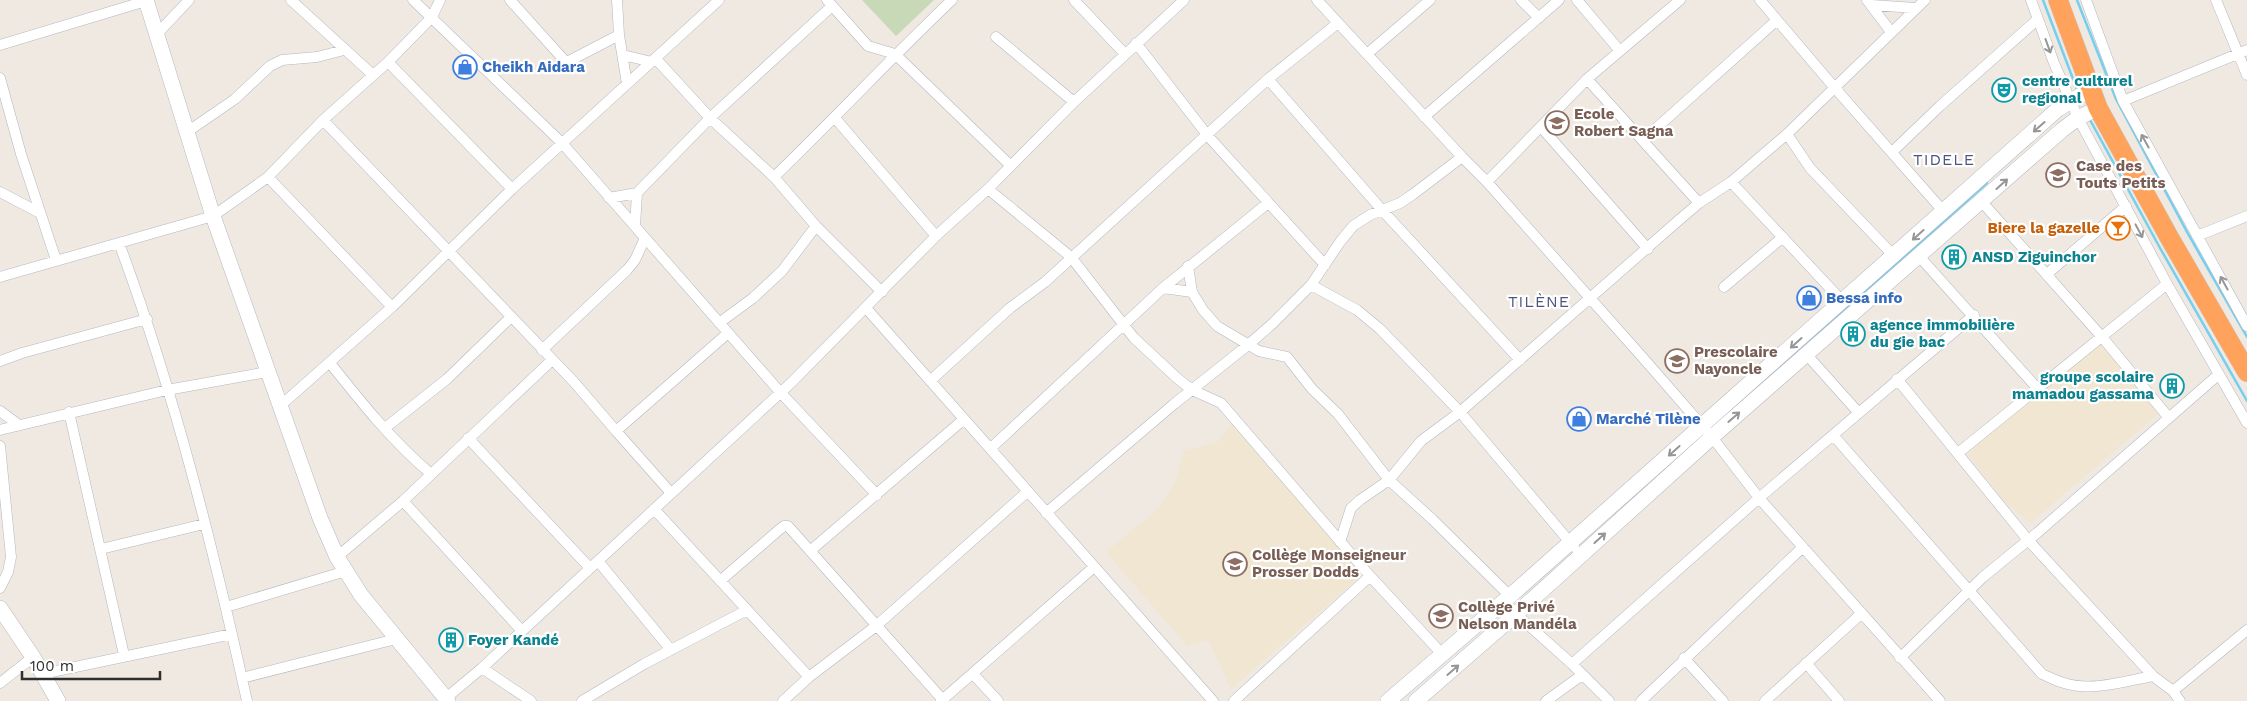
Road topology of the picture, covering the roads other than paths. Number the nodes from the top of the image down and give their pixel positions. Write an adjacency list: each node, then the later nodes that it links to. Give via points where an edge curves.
1 (146, 0): 34 (street); 38 (street)
2 (189, 0): 34 (street)
3 (291, 0): 39 (street)
4 (413, 0): 28 (street)
5 (440, 0): 28 (street)
6 (510, 0): 35 (street, via 565,61)
7 (617, 0): 35 (street)
8 (719, 0): 46 (street)
9 (952, 0): 42 (street)
10 (1074, 0): 43 (street)
11 (1184, 0): 37 (street)
12 (1317, 0): 32 (street)
13 (1430, 0): 44 (street)
14 (1521, 0): 29 (street)
15 (1559, 0): 29 (street)
16 (1577, 0): 40 (street)
17 (1680, 0): 40 (street)
18 (1760, 0): 31 (street)
19 (1925, 0): 27 (street)
20 (2031, 0): 30 (street)
21 (2058, 0): 55 (highway)
22 (2099, 0): 24 (street)
23 (2216, 0): 41 (street)
24 (2087, 2): 56 (street)
25 (830, 3): 42 (street, via 868,46); 60 (street)
26 (1870, 3): 27 (street); 33 (street)
27 (1915, 8): 33 (street)
28 (432, 17): 47 (street); 68 (street)
29 (1539, 18): 59 (street)
30 (2038, 19): 55 (street, one-way to 55); 69 (street)
31 (1777, 20): 54 (street); 67 (street)
32 (1338, 23): 44 (street); 51 (street)
33 (1891, 32): 54 (street)
34 (156, 35): 64 (street)
35 (619, 35): 45 (street)
36 (996, 37): 57 (street)
37 (1136, 43): 43 (street); 66 (street)
38 (0, 45)
39 (344, 50): 48 (street); 64 (street, via 317,58 282,60 270,66 235,99)
40 (1620, 51): 52 (street)
41 (2243, 52): 49 (street); 56 (street)
42 (895, 54): 61 (street); 71 (street)
43 (1124, 54): 57 (street)
44 (1367, 54): 59 (street)
45 (623, 55): 46 (street); 53 (street)
46 (654, 61): 53 (street); 60 (street)
47 (388, 62): 48 (street); 76 (street)
48 (373, 75): 62 (street)
49 (2247, 75)
50 (0, 78): 87 (street)
51 (1268, 79): 66 (street); 85 (street)
52 (1587, 79): 63 (street); 67 (street)
53 (627, 84): 68 (street)
54 (1834, 87): 65 (street); 69 (street)
55 (2079, 96): 58 (highway); 86 (street, one-way to 86, via 2030,134)
56 (2123, 101): 93 (street, one-way to 56)
57 (1074, 102): 71 (street)
58 (2086, 114): 81 (street, one-way to 58); 84 (street); 134 (highway, via 2169,237)
59 (1424, 117): 70 (street)
60 (710, 118): 73 (street); 79 (street)
61 (835, 118): 73 (street); 92 (street)
62 (323, 120): 72 (street); 98 (street)
63 (1541, 127): 74 (street); 97 (street)
64 (188, 132): 88 (street)
65 (1787, 134): 75 (street); 100 (street, via 1810,168)
66 (1208, 136): 82 (street); 101 (street)
67 (1643, 140): 83 (street)
68 (562, 143): 76 (street); 80 (street)
69 (1892, 152): 86 (street)
70 (1462, 157): 74 (street); 85 (street, via 1412,195)
71 (1011, 166): 77 (street)
72 (268, 177): 88 (street); 115 (street)
73 (774, 177): 91 (street)
74 (1487, 182): 113 (street)
75 (1731, 182): 83 (street); 94 (street)
76 (512, 189): 98 (street)
77 (988, 190): 92 (street); 101 (street)
78 (0, 192): 87 (street)
79 (637, 193): 80 (street); 90 (street)
80 (609, 198): 90 (street)
81 (1982, 202): 99 (street); 105 (street)
82 (1268, 203): 103 (street); 104 (street)
83 (1699, 203): 97 (street)
84 (2126, 206): 105 (street); 107 (street, one-way to 107)
85 (1382, 210): 103 (street, via 1353,226); 130 (street)
86 (1944, 212): 100 (street, one-way to 100)
87 (40, 213): 102 (street)
88 (213, 216): 96 (street); 133 (street)
89 (2247, 216): 93 (street)
90 (634, 226): 95 (street)
91 (816, 226): 111 (street); 121 (street, via 782,271)
92 (936, 236): 111 (street)
93 (2198, 236): 117 (street, one-way to 93)
94 (1783, 237): 109 (street); 114 (street)
95 (645, 238): 121 (street); 127 (street, via 627,270)
96 (119, 243): 102 (street); 120 (street)
97 (1648, 249): 113 (street)
98 (449, 251): 115 (street); 119 (street)
99 (1918, 255): 118 (street); 128 (street)
100 (1894, 256): 114 (street)
101 (1071, 257): 122 (street); 137 (street)
102 (56, 260): 106 (street)
103 (1324, 265): 108 (street)
104 (1188, 266): 110 (street); 112 (street)
105 (2047, 274): 125 (street)
106 (0, 277)
107 (2167, 284): 125 (street); 135 (street)
108 (1311, 285): 126 (street); 145 (street, via 1357,310 1380,329)
109 (1724, 287)
110 (1163, 288): 112 (street); 122 (street)
111 (882, 292): 116 (street)
112 (1192, 292): 126 (street, via 1217,326)
113 (1591, 298): 130 (street); 154 (street)
114 (1843, 302): 154 (street, one-way to 154)
115 (392, 307): 132 (street)
116 (866, 308): 137 (street); 141 (street)
117 (2243, 309): 123 (street)
118 (1974, 315): 136 (street); 138 (street)
119 (510, 318): 127 (street); 151 (street, via 447,379)
120 (148, 319): 131 (street); 139 (street)
121 (720, 323): 124 (street)
122 (1124, 324): 140 (street, via 1134,338); 158 (street)
123 (2247, 326)
124 (728, 333): 141 (street); 153 (street)
125 (2102, 337): 138 (street); 147 (street)
126 (1248, 346): 140 (street); 161 (street, via 1287,357 1312,389 1338,414)
127 (542, 350): 129 (street)
128 (1807, 355): 146 (street); 154 (street, one-way to 128)
129 (552, 360): 153 (street); 156 (street)
130 (1520, 360): 145 (street)
131 (0, 361)
132 (330, 364): 142 (street); 151 (street)
133 (267, 372): 139 (street); 142 (street)
134 (2247, 372)
135 (2218, 374): 147 (street); 149 (street)
136 (1897, 379): 146 (street); 159 (street)
137 (930, 381): 148 (street)
138 (2037, 388): 159 (street)
139 (168, 390): 144 (street); 169 (street)
140 (1192, 390): 168 (street); 171 (street, via 1221,403)
141 (780, 392): 163 (street); 164 (street)
142 (280, 406): 177 (street)
143 (0, 411): 150 (street)
144 (69, 412): 150 (street); 174 (street)
145 (1460, 412): 161 (street, via 1421,441); 172 (street)
146 (1858, 412): 155 (street)
147 (2169, 418): 170 (street)
148 (964, 420): 158 (street); 164 (street)
149 (2247, 423)
150 (19, 425): 152 (street)
151 (385, 428): 160 (street)
152 (0, 430)
153 (616, 431): 163 (street)
154 (1707, 432): 165 (street); 172 (street, one-way to 172); 176 (street, one-way to 154)
155 (1833, 435): 165 (street); 184 (street)
156 (468, 438): 160 (street); 178 (street)
157 (0, 446): 183 (street, via 11,557)
158 (991, 448): 162 (street)
159 (1958, 453): 170 (street)
160 (430, 474): 166 (street)
161 (1389, 480): 171 (street, via 1351,508); 185 (street)
162 (1028, 492): 168 (street); 191 (street)
163 (671, 493): 167 (street)
164 (877, 495): 175 (street)
165 (1759, 498): 173 (street); 203 (street)
166 (403, 500): 177 (street); 193 (street)
167 (654, 509): 178 (street); 182 (street)
168 (1046, 514): 179 (street)
169 (204, 524): 174 (street); 186 (street)
170 (2028, 540): 184 (street); 208 (street)
171 (1340, 542): 181 (street)
172 (1570, 543): 176 (street); 185 (street)
173 (1803, 547): 189 (street); 200 (street)
174 (101, 549): 198 (street)
175 (810, 552): 182 (street, via 788,526 784,526); 191 (street)
176 (1582, 554): 190 (street)
177 (337, 557): 180 (street)
178 (594, 564): 193 (street); 196 (street)
179 (1094, 567): 206 (street); 222 (street)
180 (346, 571): 186 (street); 195 (street)
181 (1370, 576): 197 (street); 223 (street)
182 (720, 581): 188 (street)
183 (0, 588)
184 (1970, 590): 201 (street); 208 (street, via 2042,674 2064,684 2084,686)
185 (1510, 596): 197 (street)
186 (226, 606): 194 (street)
187 (0, 608): 199 (street)
188 (747, 610): 196 (street); 209 (street)
189 (1862, 613): 201 (street); 202 (street)
190 (1516, 614): 203 (street); 215 (street, one-way to 190)
191 (876, 626): 209 (street); 214 (street)
192 (2247, 630): 212 (street)
193 (522, 631): 204 (street)
194 (232, 634): 198 (street); 210 (street)
195 (396, 639): 210 (street); 213 (street)
196 (671, 650): 219 (street)
197 (1443, 654): 224 (street)
198 (124, 655): 205 (street)
199 (33, 657): 205 (street); 211 (street)
200 (1684, 658): 227 (street); 228 (street)
201 (1900, 658): 231 (street)
202 (1806, 663): 229 (street); 230 (street)
203 (1572, 664): 207 (street)
204 (482, 668): 213 (street); 218 (street)
205 (42, 674): 216 (street)
206 (973, 674): 214 (street); 221 (street)
207 (1582, 675): 225 (street); 226 (street)
208 (2153, 676): 212 (street)
209 (809, 677): 220 (street)
210 (242, 678): 217 (street)
211 (0, 683)
212 (2173, 691): 232 (street)
213 (447, 699)
214 (942, 700)
215 (1421, 700)
216 (58, 701)
217 (247, 701)
218 (531, 701)
219 (582, 701)
220 (782, 701)
221 (998, 701)
222 (1213, 701)
223 (1234, 701)
224 (1388, 701)
225 (1546, 701)
226 (1609, 701)
227 (1641, 701)
228 (1723, 701)
229 (1765, 701)
230 (1838, 701)
231 (1940, 701)
232 (2180, 701)

